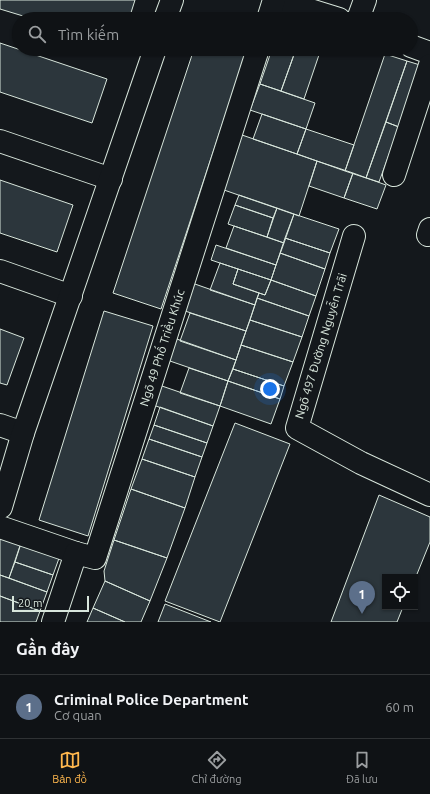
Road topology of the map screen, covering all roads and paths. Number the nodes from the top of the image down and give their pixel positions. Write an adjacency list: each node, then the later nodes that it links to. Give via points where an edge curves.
1 (172, 0): 5 (street)
2 (274, 0): 6 (street)
3 (278, 0): 7 (street)
4 (365, 0): 8 (street)
5 (168, 12)
6 (270, 12)
7 (316, 12)
8 (361, 12)
9 (418, 49): 10 (street)
10 (430, 53)
11 (153, 56): 16 (street)
12 (256, 56): 24 (street, Ngõ 49 Phố Triều Khúc, via 96,558)
13 (430, 65): 15 (street)
14 (0, 141): 16 (street)
15 (394, 175)
16 (110, 179): 19 (street)
17 (354, 236): 22 (street, Ngõ 497 Đường Nguyễn Trãi, via 297,428 362,464)
18 (0, 271): 19 (street)
19 (71, 296): 21 (street)
20 (0, 425): 21 (street)
21 (23, 433): 23 (street)
22 (430, 495)
23 (1, 517): 24 (street)
24 (76, 553): 25 (street)
25 (53, 622)

